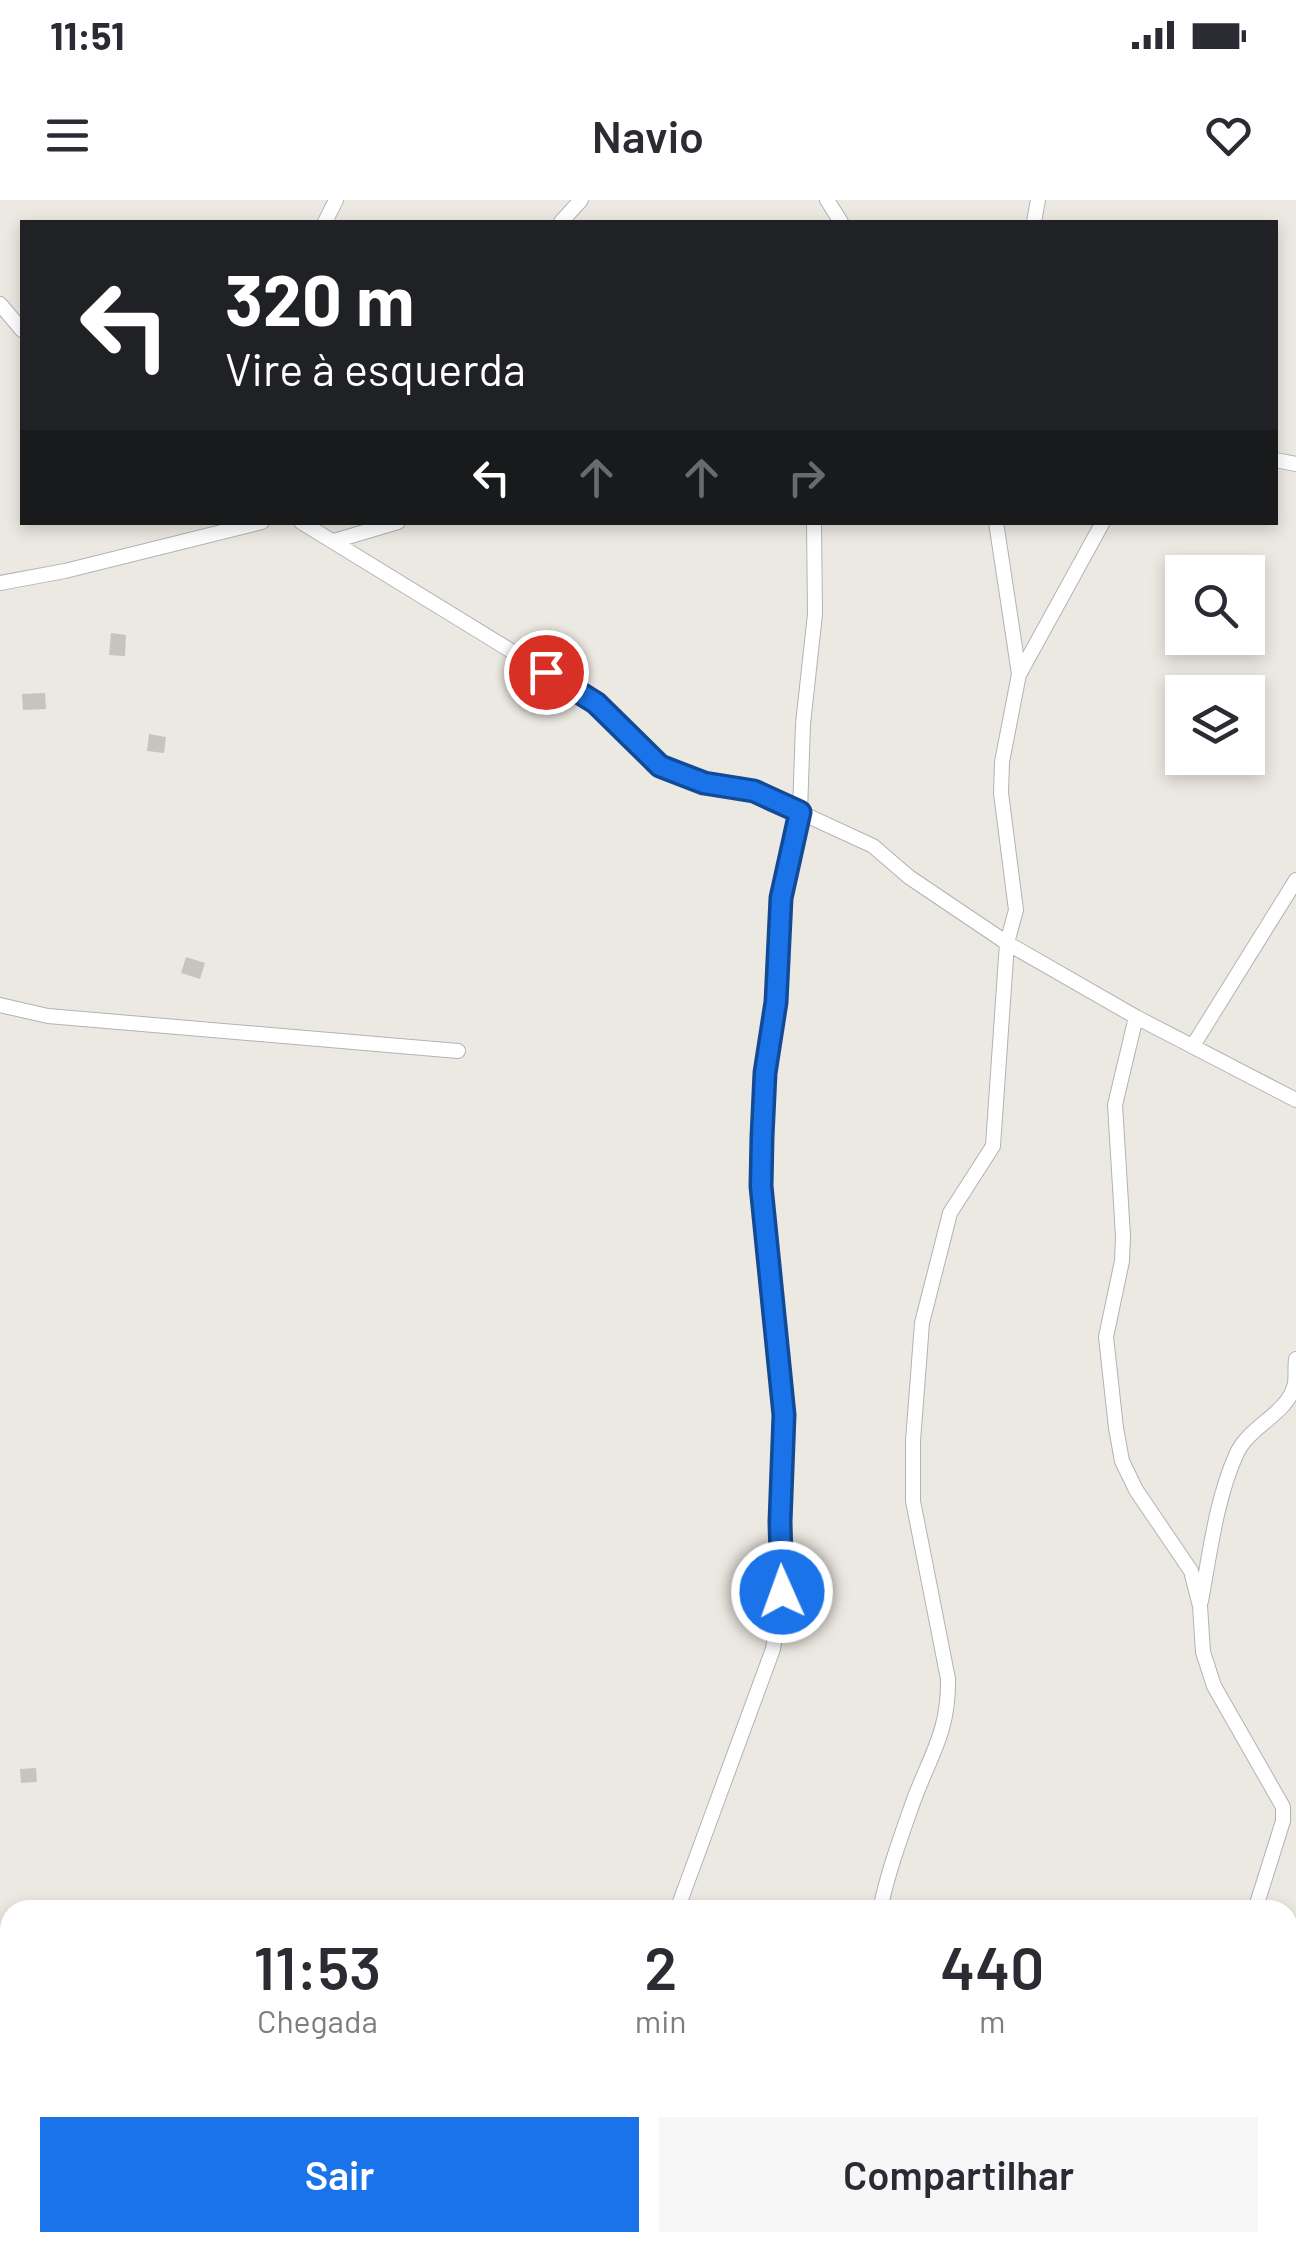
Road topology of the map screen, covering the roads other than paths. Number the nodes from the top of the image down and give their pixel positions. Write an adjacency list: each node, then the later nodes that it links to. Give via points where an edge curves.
1 (581, 200): 2 (street)
2 (563, 220)
3 (0, 304): 4 (street)
4 (20, 328)
5 (250, 525): 12 (street)
6 (306, 525): 11 (street)
7 (388, 525): 11 (street)
8 (814, 525): 14 (street, via 815,614)
9 (996, 525): 13 (street)
10 (1101, 525): 13 (street)
11 (334, 541): 14 (street, via 596,703 660,766 704,783 754,791)
12 (0, 583)
13 (1019, 674): 16 (street, via 1002,762 1016,900)
14 (800, 812): 16 (street, via 876,848); 24 (street, via 781,898 762,1137 784,1415 782,1592 773,1649)
15 (1296, 880): 19 (street)
16 (1007, 943): 18 (street); 25 (street, via 992,1146 950,1213 922,1324 913,1441 913,1501 949,1704)
17 (0, 1005): 20 (street, via 48,1016)
18 (1136, 1017): 19 (street); 23 (street, via 1114,1105 1123,1236 1106,1337 1122,1462 1190,1572)
19 (1194, 1044): 21 (street)
20 (458, 1050)
21 (1296, 1100)
22 (1296, 1359): 23 (street, via 1289,1396 1236,1455)
23 (1200, 1606): 26 (street, via 1214,1686 1283,1807)
24 (682, 1900)
25 (883, 1900)
26 (1258, 1900)

